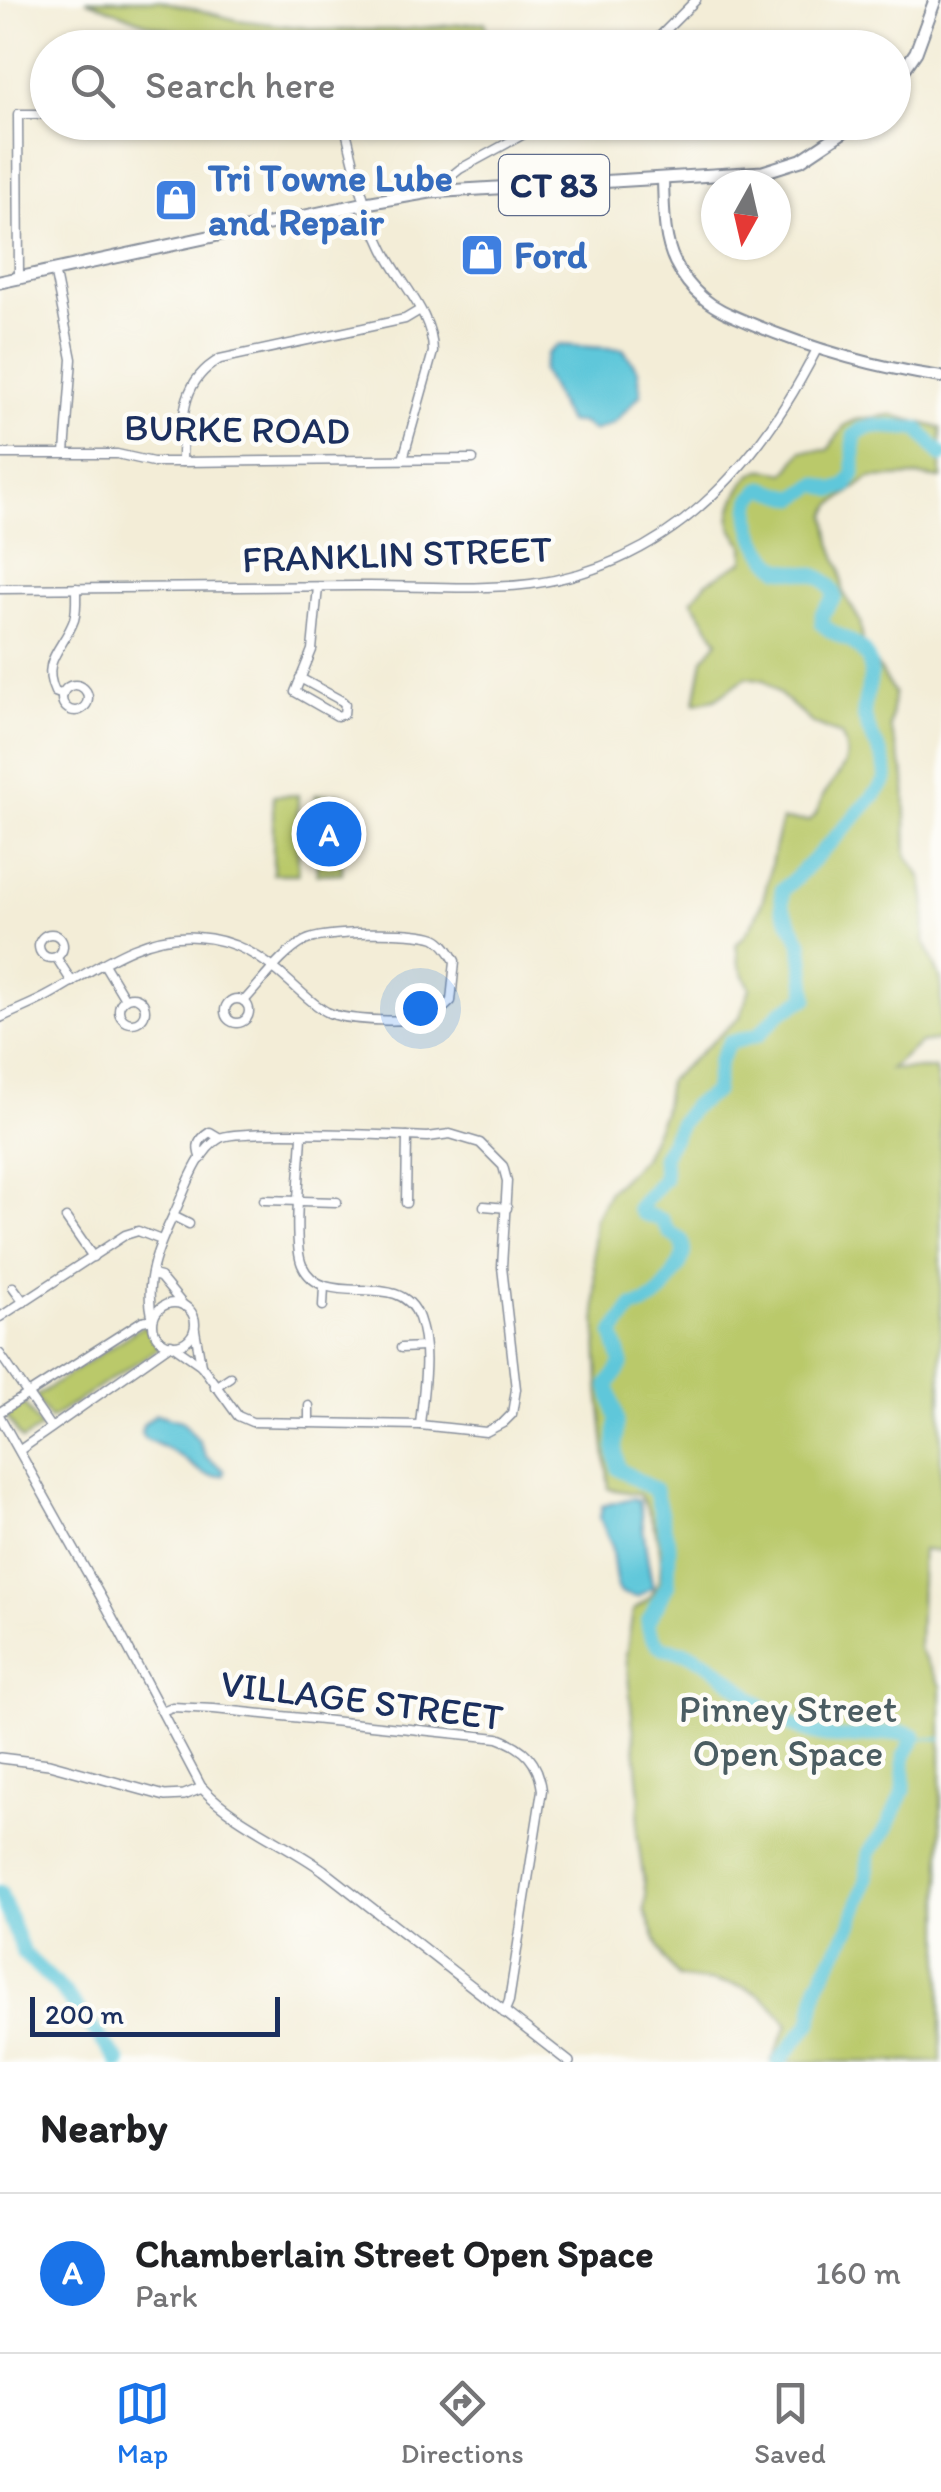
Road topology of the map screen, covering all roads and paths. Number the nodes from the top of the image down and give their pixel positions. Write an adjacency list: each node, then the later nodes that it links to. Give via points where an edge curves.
1 (696, 0): 3 (street)
2 (935, 0): 4 (main road)
3 (666, 30)
4 (911, 59)
5 (30, 114): 13 (street, via 18,114)
6 (348, 140): 11 (street)
7 (512, 140): 10 (street, via 460,168)
8 (833, 140): 9 (main road, CT 83, via 783,168)
9 (663, 180): 10 (main road, CT 83); 16 (main road, via 669,246 694,290 720,310)
10 (446, 190): 11 (main road)
11 (366, 203): 12 (main road); 15 (street, via 383,248)
12 (54, 270): 13 (main road); 18 (street, via 72,360)
13 (19, 277): 14 (main road)
14 (0, 282)
15 (420, 310): 21 (street, via 433,352); 22 (street, via 205,368 183,410)
16 (817, 348): 17 (main road, via 885,370); 23 (street, FRANKLIN STREET, via 736,475 670,532 631,553 528,584)
17 (941, 377)
18 (65, 453): 19 (street, BURKE ROAD); 22 (street, BURKE ROAD)
19 (0, 454)
20 (473, 458): 21 (street, BURKE ROAD)
21 (403, 459): 22 (street, BURKE ROAD)
22 (182, 462)
23 (318, 587): 24 (street, FRANKLIN STREET); 26 (street, via 312,650)
24 (76, 588): 25 (street, FRANKLIN STREET); 27 (street, via 74,620 48,672)
25 (0, 589)
26 (300, 678): 26 (street, via 294,692 344,714 342,701)
27 (62, 695)
28 (56, 957): 31 (street)
29 (104, 964): 30 (street, via 149,943 196,936 246,949); 31 (street); 32 (street)
30 (275, 968): 30 (street, via 317,936 418,934 448,948 455,982 451,1000 434,1015 349,1017 327,1012); 33 (street)
31 (72, 982): 34 (street)
32 (126, 999)
33 (244, 1001)
34 (0, 1018)
35 (302, 1135): 36 (street); 38 (street); 43 (street, via 220,1138 202,1158)
36 (407, 1136): 40 (street); 42 (street, via 450,1134 480,1144 502,1166)
37 (264, 1200): 38 (street)
38 (300, 1201): 39 (street); 49 (street, via 302,1264)
39 (338, 1202)
40 (406, 1203)
41 (484, 1206): 42 (street)
42 (507, 1208): 68 (street, via 502,1267 516,1389 512,1414 486,1432)
43 (173, 1216): 45 (street); 46 (street)
44 (66, 1218): 47 (street)
45 (189, 1224)
46 (161, 1240): 47 (street, via 126,1234); 48 (street)
47 (93, 1257): 51 (street)
48 (152, 1275): 52 (street); 55 (street)
49 (324, 1286): 53 (street); 58 (street, via 406,1298 420,1320)
50 (14, 1287): 51 (street)
51 (24, 1302): 54 (street)
52 (184, 1306): 55 (street, via 165,1304); 56 (street)
53 (323, 1306)
54 (0, 1317)
55 (153, 1320): 57 (street, via 159,1338); 64 (street)
56 (194, 1328): 57 (street); 61 (street)
57 (171, 1344): 61 (street); 69 (street)
58 (424, 1347): 59 (street); 68 (street)
59 (401, 1348)
60 (0, 1354): 64 (street)
61 (200, 1365): 63 (street)
62 (230, 1377): 63 (street)
63 (214, 1387): 67 (street, via 238,1416 252,1422)
64 (27, 1396): 66 (street); 69 (street)
65 (309, 1406): 67 (street)
66 (0, 1414): 70 (street)
67 (309, 1424): 68 (street)
68 (420, 1426)
69 (51, 1428): 70 (street)
70 (20, 1450): 71 (street)
71 (162, 1711): 73 (street); 74 (street, VILLAGE STREET, via 229,1710 498,1738 531,1757 542,1790)
72 (0, 1758): 73 (street, via 49,1764 165,1796)
73 (202, 1788): 74 (street, via 220,1808 324,1870)
74 (504, 2013): 75 (street)
75 (569, 2062)

